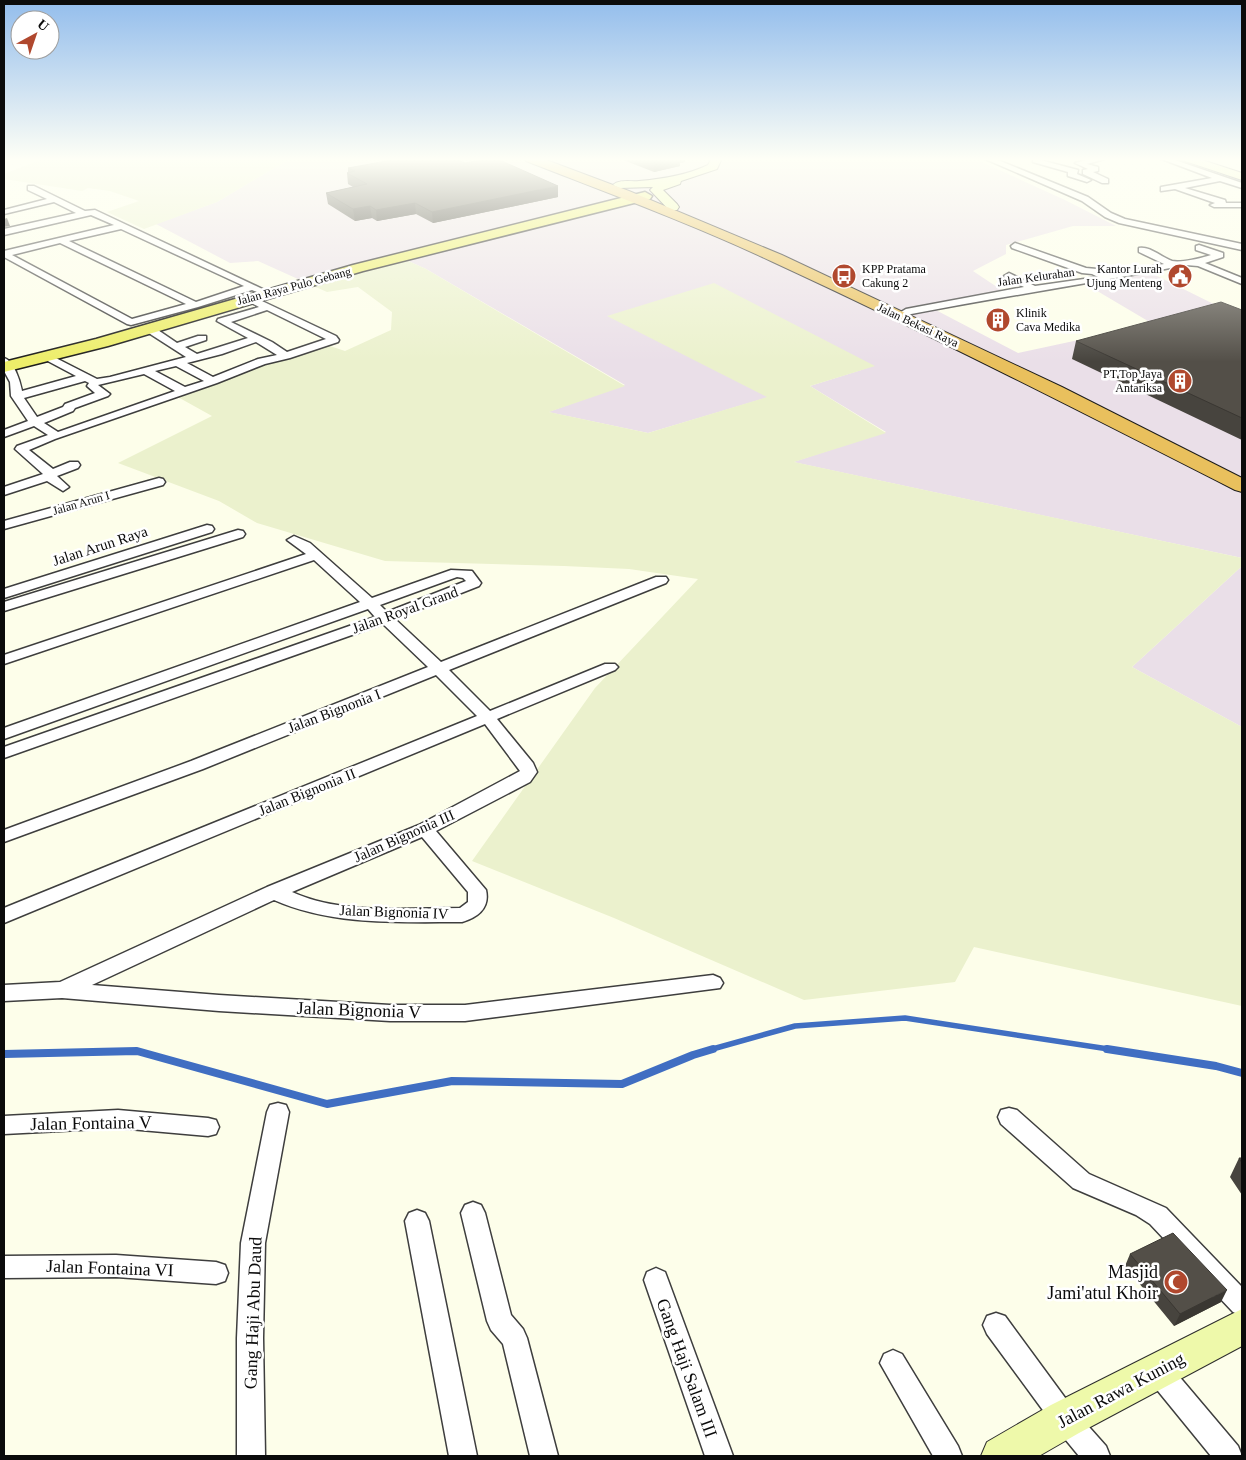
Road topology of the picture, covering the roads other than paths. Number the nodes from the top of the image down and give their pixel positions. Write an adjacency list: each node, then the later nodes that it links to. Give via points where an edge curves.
1 (30, 226): 7 (street)
2 (121, 226): 8 (street); 23 (street)
3 (521, 226): 24 (main road, Jalan Raya Pulo Gebang, via 452,243)
4 (708, 226): 14 (highway, Jalan Bekasi Raya)
5 (714, 226): 14 (highway, Jalan Bekasi Raya)
6 (1146, 226): 11 (street)
7 (4, 232)
8 (62, 241): 13 (street); 25 (street)
9 (1015, 246): 20 (street)
10 (1196, 246): 15 (street, via 1220,254)
11 (1242, 247)
12 (1142, 250): 16 (street)
13 (4, 254): 25 (street, via 131,322)
14 (781, 257): 26 (highway, Jalan Bekasi Raya); 43 (highway, Jalan Bekasi Raya)
15 (1196, 263): 16 (street, Jalan Kelurahan); 18 (street, Jalan Kelurahan)
16 (1172, 264): 20 (street, Jalan Kelurahan)
17 (1242, 270): 18 (street)
18 (1226, 274): 21 (street, Jalan Kelurahan)
19 (1009, 276): 22 (street)
20 (1109, 278): 22 (street, Jalan Kelurahan)
21 (1242, 281)
22 (1034, 289): 26 (street, Jalan Kelurahan)
23 (250, 292): 24 (main road, Jalan Raya Pulo Gebang); 25 (street); 27 (main road, Jalan Raya Pulo Gebang)
24 (267, 300): 29 (street, via 222,321); 31 (street, via 334,339)
25 (194, 305)
26 (906, 312): 43 (highway, Jalan Bekasi Raya)
27 (148, 328): 30 (street); 32 (main road, Jalan Raya Pulo Gebang)
28 (202, 338): 30 (street)
29 (256, 338): 31 (street); 33 (street)
30 (176, 347): 33 (street)
31 (286, 356): 38 (street, via 262,361)
32 (48, 357): 35 (main road, Jalan Raya Pulo Gebang); 37 (street)
33 (197, 358): 34 (street)
34 (178, 362): 36 (street); 38 (street)
35 (5, 365): 40 (street, via 15,382)
36 (146, 371): 37 (street); 39 (street)
37 (91, 380): 40 (street); 41 (street, via 92,386 104,394)
38 (213, 381): 39 (street)
39 (184, 390): 41 (street)
40 (17, 396): 42 (street)
41 (100, 408): 42 (street, via 68,406 69,409); 42 (street, via 57,436)
42 (34, 421): 44 (street)
43 (1147, 433): 48 (highway, Jalan Bekasi Raya); 50 (highway, Jalan Bekasi Raya)
44 (4, 434)
45 (50, 438): 47 (street, via 20,449)
46 (74, 465): 47 (street)
47 (50, 475): 51 (street); 52 (street)
48 (1242, 475)
49 (159, 482): 53 (street, Jalan Arun I)
50 (1242, 486)
51 (63, 487)
52 (4, 491)
53 (4, 526)
54 (206, 529): 59 (street, Jalan Arun Raya)
55 (238, 534): 61 (street)
56 (294, 540): 57 (street)
57 (316, 555): 60 (street, Jalan Bignonia III); 63 (street)
58 (661, 580): 65 (street, Jalan Bignonia I)
59 (4, 594)
60 (369, 602): 62 (street, Jalan Bignonia III); 62 (street, Jalan Royal Grand, via 456,573 467,574 474,582); 67 (street, Jalan Royal Grand)
61 (4, 607)
62 (385, 618): 65 (street, Jalan Bignonia III); 68 (street, Jalan Royal Grand)
63 (4, 660)
64 (610, 667): 66 (street, Jalan Bignonia II)
65 (440, 670): 66 (street, Jalan Bignonia III); 70 (street, Jalan Bignonia I)
66 (488, 718): 69 (street, Jalan Bignonia III, via 529,772 524,778); 72 (street, Jalan Bignonia II)
67 (4, 734)
68 (4, 753)
69 (425, 829): 71 (street, Jalan Bignonia III); 71 (street, Jalan Bignonia IV, via 477,890 478,905 469,912 462,915 395,916 350,913 305,905)
70 (4, 836)
71 (274, 892): 74 (street, Jalan Bignonia III)
72 (4, 916)
73 (713, 983): 74 (street, Jalan Bignonia V, via 465,1013 390,1014)
74 (62, 990): 75 (street, Jalan Bignonia V)
75 (4, 993)
76 (278, 1112): 91 (street, Gang Haji Abu Daud, via 254,1243 250,1338)
77 (1009, 1117): 85 (street, via 1081,1181 1158,1216)
78 (4, 1125): 79 (street, Jalan Fontaina V, via 118,1119)
79 (208, 1127)
80 (473, 1213): 93 (street, via 500,1321 514,1338)
81 (417, 1221): 92 (street)
82 (4, 1267): 83 (street, Jalan Fontaina VI, via 116,1266)
83 (216, 1273)
84 (656, 1280): 94 (street, Gang Haji Salam III)
85 (1242, 1304)
86 (996, 1325): 90 (street)
87 (1242, 1327): 89 (street, Jalan Rawa Kuning)
88 (893, 1363): 95 (street)
89 (1158, 1371): 90 (street, Jalan Rawa Kuning); 98 (street)
90 (1065, 1419): 96 (street, Jalan Rawa Kuning); 97 (street)
91 (251, 1456)
92 (463, 1456)
93 (544, 1456)
94 (719, 1456)
95 (948, 1456)
96 (1002, 1456)
97 (1096, 1456)
98 (1228, 1456)

